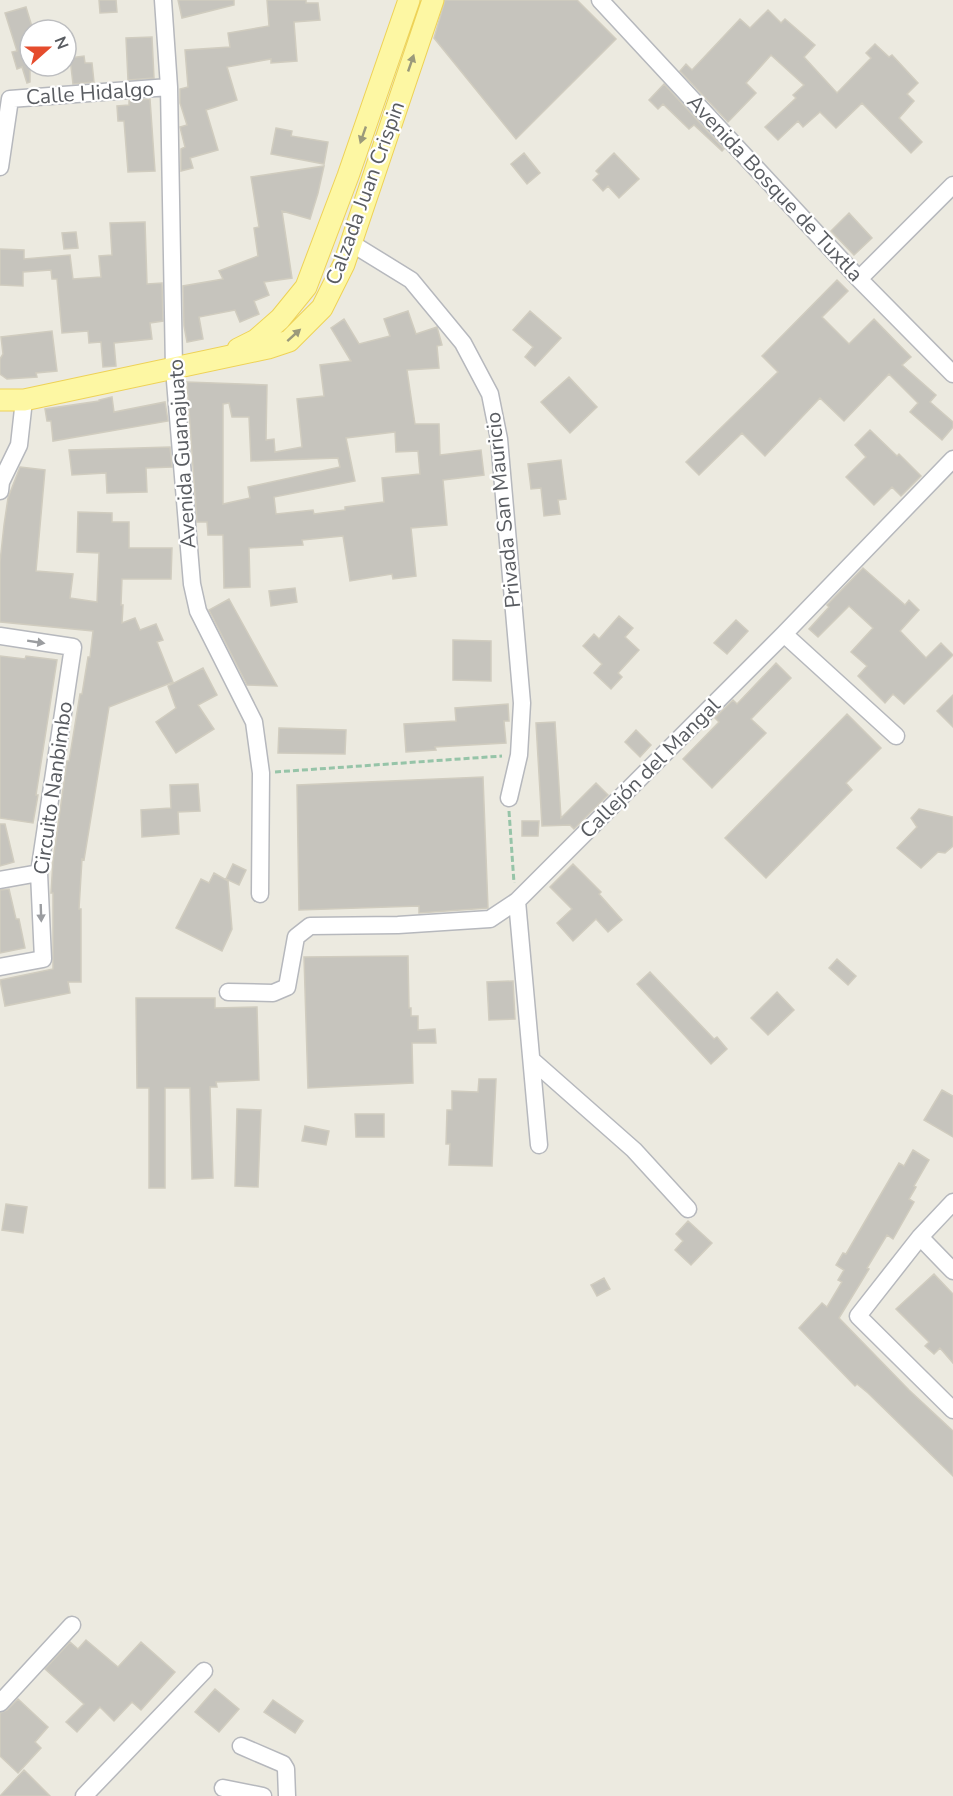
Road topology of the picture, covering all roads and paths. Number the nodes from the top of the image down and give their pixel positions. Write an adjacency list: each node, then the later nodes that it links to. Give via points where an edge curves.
1 (164, 0): 5 (street, Avenida Guanajuato)
2 (409, 0): 10 (main road, Calzada Juan Crispin, one-way to 10, via 306,287 280,319 256,340)
3 (433, 0): 8 (main road, Calzada Juan Crispin, one-way to 3)
4 (600, 0): 9 (street, Avenida Bosque de Tuxtla)
5 (169, 87): 6 (street, Calle Hidalgo, via 10,99); 11 (street, Avenida Guanajuato)
6 (0, 167)
7 (953, 184): 9 (street)
8 (351, 243): 10 (main road, Calzada Juan Crispin, one-way to 8, via 289,341 322,308); 20 (street, Privada San Mauricio, via 411,280 463,343 490,394 499,439 522,703)
9 (859, 279): 12 (street, Avenida Bosque de Tuxtla)
10 (219, 358): 11 (main road, Calzada Juan Crispin)
11 (174, 369): 14 (main road, Calzada Juan Crispin); 21 (street, Avenida Guanajuato, via 192,584 198,611 254,722)
12 (953, 374)
13 (0, 400): 14 (main road, Calzada Juan Crispin)
14 (24, 400): 16 (street, via 19,445)
15 (953, 459): 17 (street, Callejón del Mangal)
16 (0, 483)
17 (784, 634): 19 (street); 26 (street, Callejón del Mangal)
18 (0, 636): 23 (street, Circuito Nanbimbo, one-way to 23, via 73,647)
19 (896, 736)
20 (519, 754): 21 (path); 22 (street, Privada San Mauricio)
21 (261, 773): 25 (street, Avenida Guanajuato)
22 (509, 798): 26 (path)
23 (39, 873): 24 (street); 27 (street, Circuito Nanbimbo, one-way to 27, via 43,959)
24 (0, 880)
25 (260, 894)
26 (517, 901): 28 (street, Callejón del Mangal, via 490,919 398,926 310,926 296,937 286,987 273,993); 29 (street)
27 (0, 967)
28 (228, 992)
29 (532, 1060): 30 (street); 32 (street, via 634,1150)
30 (539, 1145)
31 (953, 1202): 33 (street)
32 (688, 1209)
33 (920, 1237): 34 (street); 35 (street, via 858,1316)
34 (953, 1271)
35 (953, 1410)
36 (72, 1625): 38 (street)
37 (204, 1671): 41 (street)
38 (0, 1703)
39 (241, 1746): 43 (street, via 283,1764)
40 (223, 1788): 42 (street)
41 (84, 1796)
42 (264, 1796)
43 (287, 1796)

